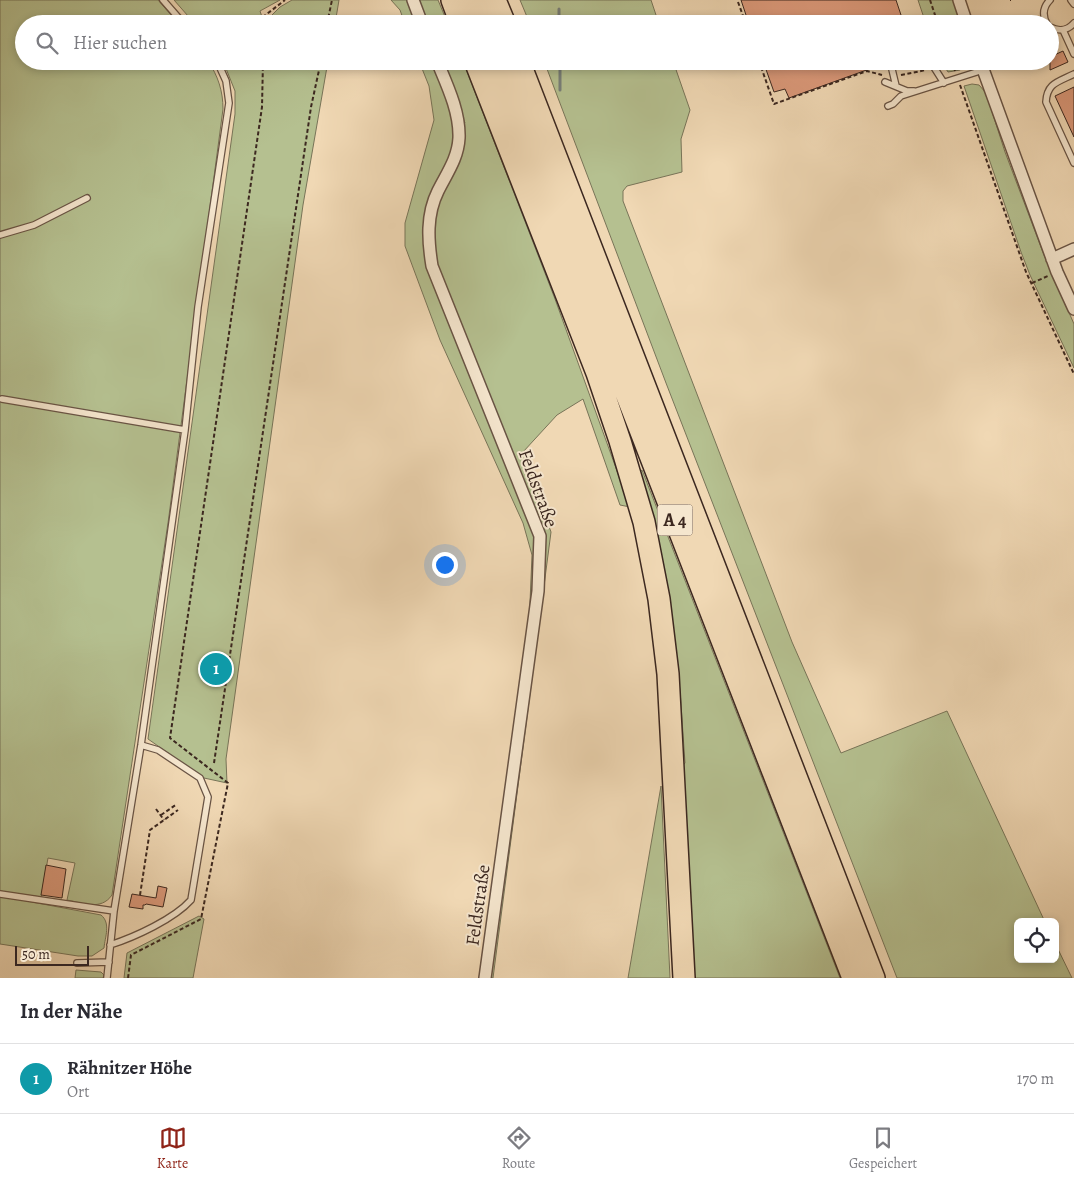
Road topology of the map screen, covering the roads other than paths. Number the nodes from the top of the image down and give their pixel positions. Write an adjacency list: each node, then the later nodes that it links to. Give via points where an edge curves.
1 (163, 0): 10 (lane)
2 (413, 0): 11 (street)
3 (452, 0): 12 (highway)
4 (473, 0): 13 (highway)
5 (495, 0): 14 (highway)
6 (959, 0): 15 (street)
7 (1050, 0): 16 (lane)
8 (1071, 0): 9 (lane)
9 (1074, 4)
10 (176, 15)
11 (419, 15)
12 (458, 15)
13 (479, 15)
14 (501, 15)
15 (964, 15)
16 (1044, 15)
17 (1074, 23): 19 (lane)
18 (1059, 29): 19 (lane)
19 (1062, 30): 20 (lane)
20 (1074, 54)
21 (221, 70): 43 (lane, via 229,103 198,307)
22 (440, 70): 51 (street, Feldstraße, via 459,124 459,140 456,158 437,193 431,212 428,231 432,266 540,536 537,600)
23 (479, 70): 52 (highway, via 597,373 644,522 659,598 668,674)
24 (500, 70): 53 (highway, A 4)
25 (522, 70): 54 (highway, A 4)
26 (892, 70): 33 (lane)
27 (935, 70): 32 (lane)
28 (975, 70): 32 (lane)
29 (984, 70): 40 (street)
30 (1074, 74): 36 (lane, via 1046,92 1046,102)
31 (885, 82): 33 (lane)
32 (944, 83): 34 (lane)
33 (896, 86): 34 (lane)
34 (921, 91): 35 (lane, via 901,96)
35 (891, 105)
36 (1074, 163)
37 (87, 198): 38 (lane, via 34,225)
38 (0, 235)
39 (1074, 249): 40 (street)
40 (1057, 257): 41 (street, via 1057,272)
41 (1074, 309)
42 (2, 399): 43 (lane)
43 (184, 430): 44 (lane)
44 (141, 746): 46 (lane); 47 (lane, via 158,750 200,778 208,797 191,900 181,911)
45 (0, 894): 46 (lane)
46 (114, 911): 47 (lane)
47 (110, 945): 48 (lane)
48 (109, 962): 49 (lane); 50 (lane)
49 (77, 963)
50 (107, 978)
51 (485, 978)
52 (684, 978)
53 (853, 978)
54 (874, 978)

